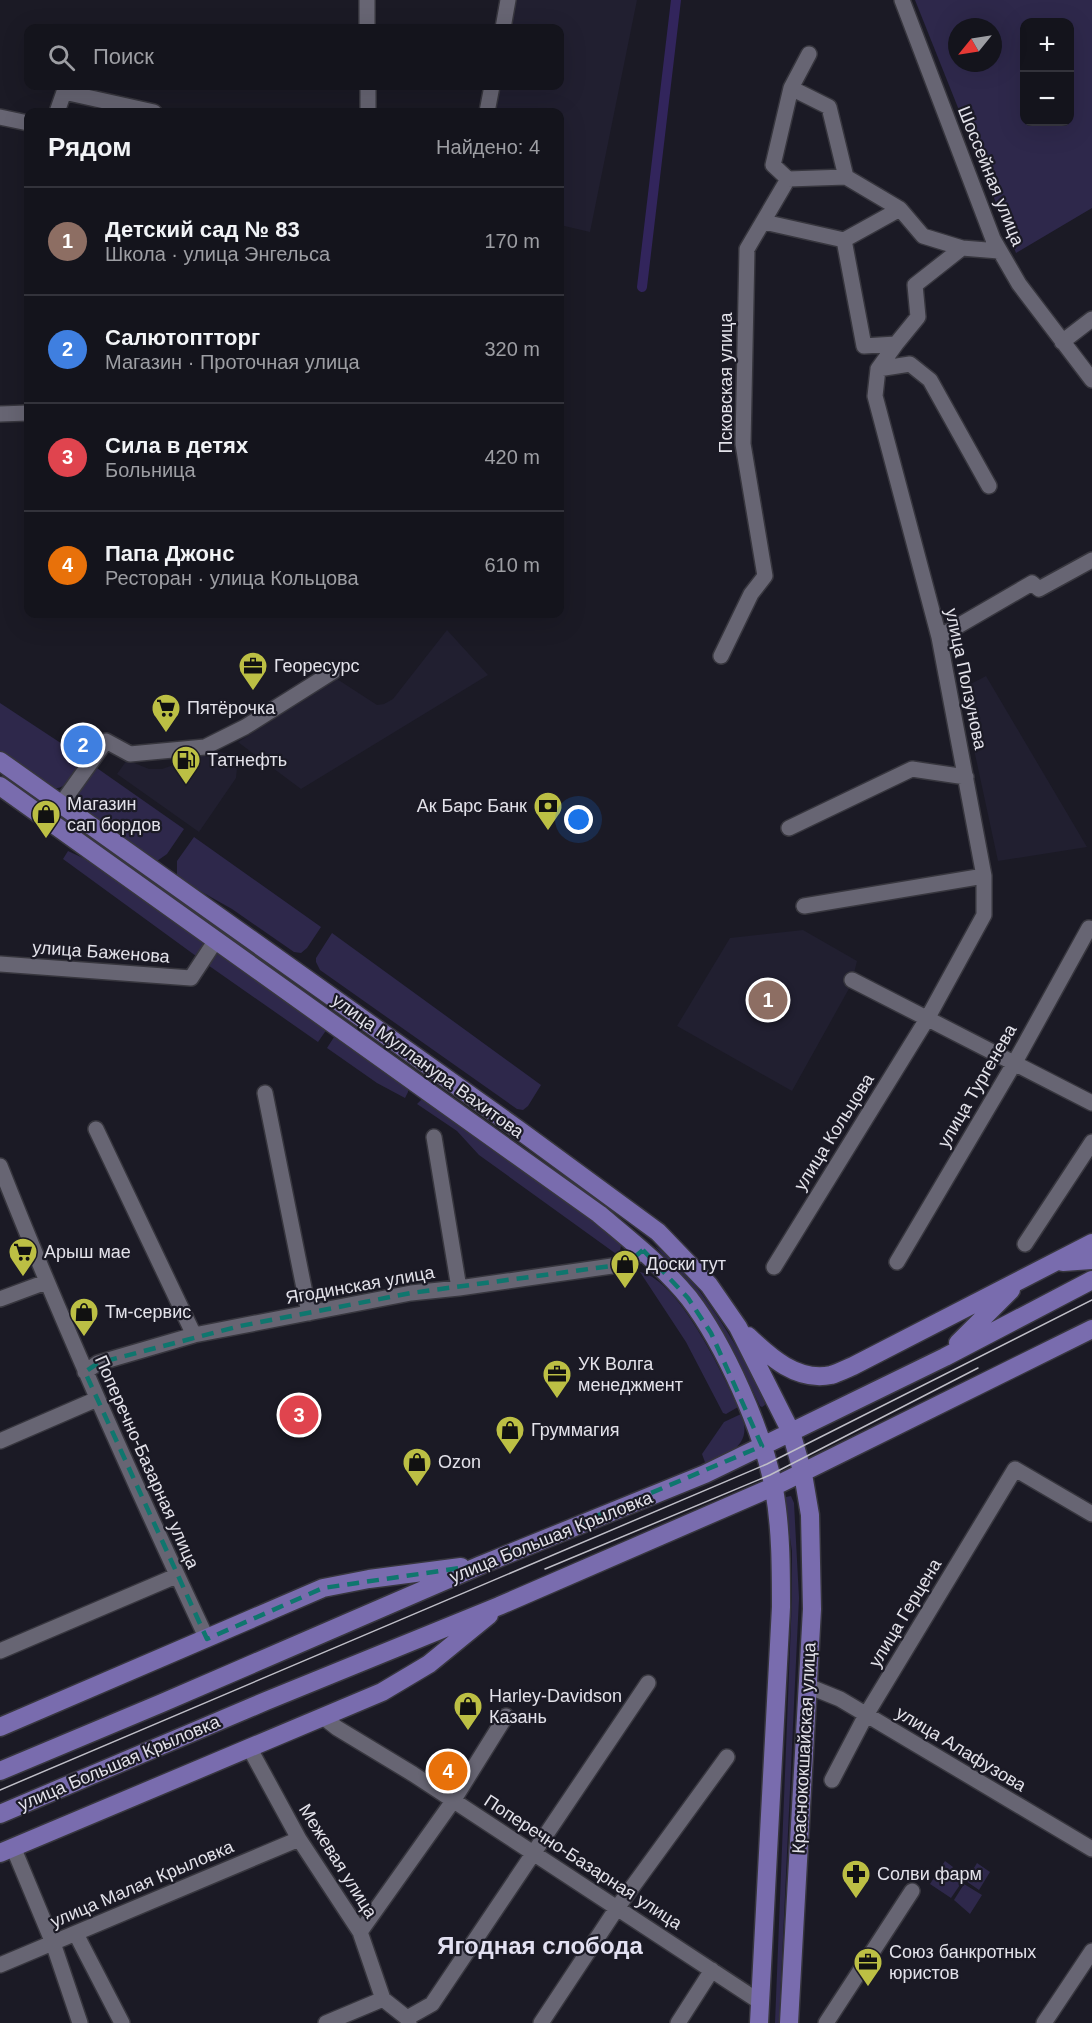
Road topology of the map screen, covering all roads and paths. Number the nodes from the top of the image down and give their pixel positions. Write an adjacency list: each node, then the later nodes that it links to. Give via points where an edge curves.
1 (367, 0): 4 (street)
2 (508, 0): 5 (street)
3 (902, 0): 22 (street, Шоссейная улица, via 982,216)
4 (367, 24)
5 (504, 24)
6 (809, 54): 7 (street)
7 (791, 88): 16 (street, via 828,106); 17 (street, via 773,165)
8 (368, 90): 12 (street)
9 (491, 90): 13 (street)
10 (58, 108): 11 (street, via 64,92)
11 (136, 108)
12 (368, 108)
13 (488, 108)
14 (0, 117): 15 (street)
15 (24, 122)
16 (846, 177): 17 (street); 18 (street)
17 (788, 179): 19 (street, Псковская улица)
18 (900, 209): 20 (street); 21 (street, via 923,236)
19 (764, 222): 20 (street); 33 (street, Псковская улица, via 747,249 743,444 765,576 751,594)
20 (844, 240): 25 (street, via 864,346)
21 (962, 248): 22 (street); 25 (street, via 915,285 918,316)
22 (999, 251): 24 (street, Шоссейная улица)
23 (1092, 319): 24 (street)
24 (1062, 342): 27 (street, Шоссейная улица)
25 (896, 344): 26 (street)
26 (878, 369): 30 (street, via 910,364 930,380); 32 (street, улица Ползунова, via 875,396)
27 (1092, 380)
28 (24, 413): 29 (street)
29 (0, 414)
30 (989, 486)
31 (1092, 560): 32 (street, via 1039,589 1032,583)
32 (939, 637): 36 (street, улица Ползунова)
33 (721, 656)
34 (334, 671): 38 (street, via 245,727 205,747 130,754 106,741)
35 (0, 761): 38 (main road, улица Мулланура Вахитова)
36 (966, 777): 39 (street, via 912,769); 40 (street, улица Ползунова)
37 (0, 786): 43 (main road, улица Мулланура Вахитова)
38 (61, 804): 67 (main road, улица Мулланура Вахитова, via 658,1232 709,1285)
39 (789, 828)
40 (984, 876): 41 (street); 46 (street, улица Ползунова, via 984,915)
41 (804, 906)
42 (1089, 928): 47 (street, улица Тургенева)
43 (216, 940): 44 (street, улица Баженова, via 191,978); 56 (main road, улица Мулланура Вахитова)
44 (0, 964)
45 (852, 980): 46 (street)
46 (927, 1018): 47 (street); 60 (street, улица Кольцова)
47 (1015, 1062): 49 (street); 58 (street, улица Тургенева)
48 (265, 1093): 66 (street)
49 (1092, 1103)
50 (96, 1129): 69 (street)
51 (434, 1137): 64 (street)
52 (1092, 1142): 55 (street)
53 (0, 1166): 63 (street, Поперечно-Базарная улица)
54 (1092, 1243): 59 (main road)
55 (1025, 1244)
56 (643, 1250): 64 (street, Ягодинская улица, via 626,1264); 75 (main road, улица Мулланура Вахитова, via 688,1298 711,1333 732,1371)
57 (1092, 1260): 59 (main road)
58 (897, 1262)
59 (1052, 1263): 61 (main road)
60 (774, 1267)
61 (1023, 1279): 67 (main road, via 830,1375 811,1376 782,1365); 70 (main road)
62 (1092, 1280): 70 (main road, улица Большая Крыловка)
63 (46, 1282): 65 (street); 71 (street, Поперечно-Базарная улица)
64 (459, 1288): 66 (street, Ягодинская улица)
65 (0, 1299)
66 (309, 1313): 69 (street, Ягодинская улица)
67 (738, 1327): 73 (main road, улица Мулланура Вахитова)
68 (1092, 1329): 76 (main road, улица Большая Крыловка)
69 (194, 1335): 71 (street, Ягодинская улица, via 99,1363)
70 (945, 1357): 73 (main road, улица Большая Крыловка)
71 (85, 1372): 72 (street, Поперечно-Базарная улица)
72 (97, 1399): 74 (street); 80 (street, Поперечно-Базарная улица)
73 (791, 1432): 75 (main road, улица Большая Крыловка); 76 (main road, Краснококшайская улица)
74 (0, 1441)
75 (762, 1446): 77 (main road, Краснококшайская улица); 79 (main road, улица Большая Крыловка, via 705,1474)
76 (803, 1473): 77 (main road, улица Большая Крыловка); 85 (main road, Краснококшайская улица, via 811,1553)
77 (773, 1487): 81 (main road, улица Большая Крыловка); 109 (main road, Краснококшайская улица, via 781,1553 781,1607)
78 (1092, 1514): 86 (street, улица Герцена, via 1015,1469)
79 (481, 1565): 82 (main road, via 323,1588); 92 (main road, улица Большая Крыловка)
80 (176, 1576): 82 (street, Поперечно-Базарная улица); 83 (street)
81 (499, 1606): 88 (main road, via 414,1675); 95 (main road, улица Большая Крыловка)
82 (207, 1639): 89 (main road)
83 (0, 1652)
84 (648, 1683): 99 (street)
85 (808, 1686): 86 (street, улица Алафузова); 111 (main road, Краснококшайская улица)
86 (867, 1715): 93 (street, улица Герцена); 97 (street, улица Алафузова)
87 (506, 1716): 94 (street)
88 (323, 1717): 90 (main road); 94 (street, Поперечно-Базарная улица)
89 (0, 1727)
90 (250, 1749): 96 (street, Межевая улица); 98 (main road)
91 (728, 1757): 101 (street)
92 (0, 1771)
93 (832, 1780)
94 (453, 1801): 99 (street, Поперечно-Базарная улица); 102 (street)
95 (0, 1814)
96 (299, 1839): 102 (street, Межевая улица); 103 (street, улица Малая Крыловка)
97 (1092, 1849)
98 (7, 1850): 104 (street)
99 (534, 1854): 101 (street, Поперечно-Базарная улица); 110 (street, via 432,2004)
100 (912, 1891): 118 (street)
101 (617, 1908): 107 (street, Поперечно-Базарная улица); 115 (street)
102 (360, 1932): 108 (street, Межевая улица)
103 (76, 1934): 104 (street, улица Малая Крыловка); 113 (street)
104 (53, 1943): 106 (street, улица Малая Крыловка); 112 (street)
105 (1092, 1951): 119 (street)
106 (0, 1965)
107 (712, 1970): 109 (street, Поперечно-Базарная улица); 116 (street)
108 (383, 1999): 110 (street); 114 (street)
109 (760, 2002): 117 (main road, Краснококшайская улица)
110 (408, 2020)
111 (792, 2022)
112 (80, 2023)
113 (122, 2023)
114 (326, 2023)
115 (542, 2023)
116 (678, 2023)
117 (759, 2023)
118 (826, 2023)
119 (1044, 2023)

